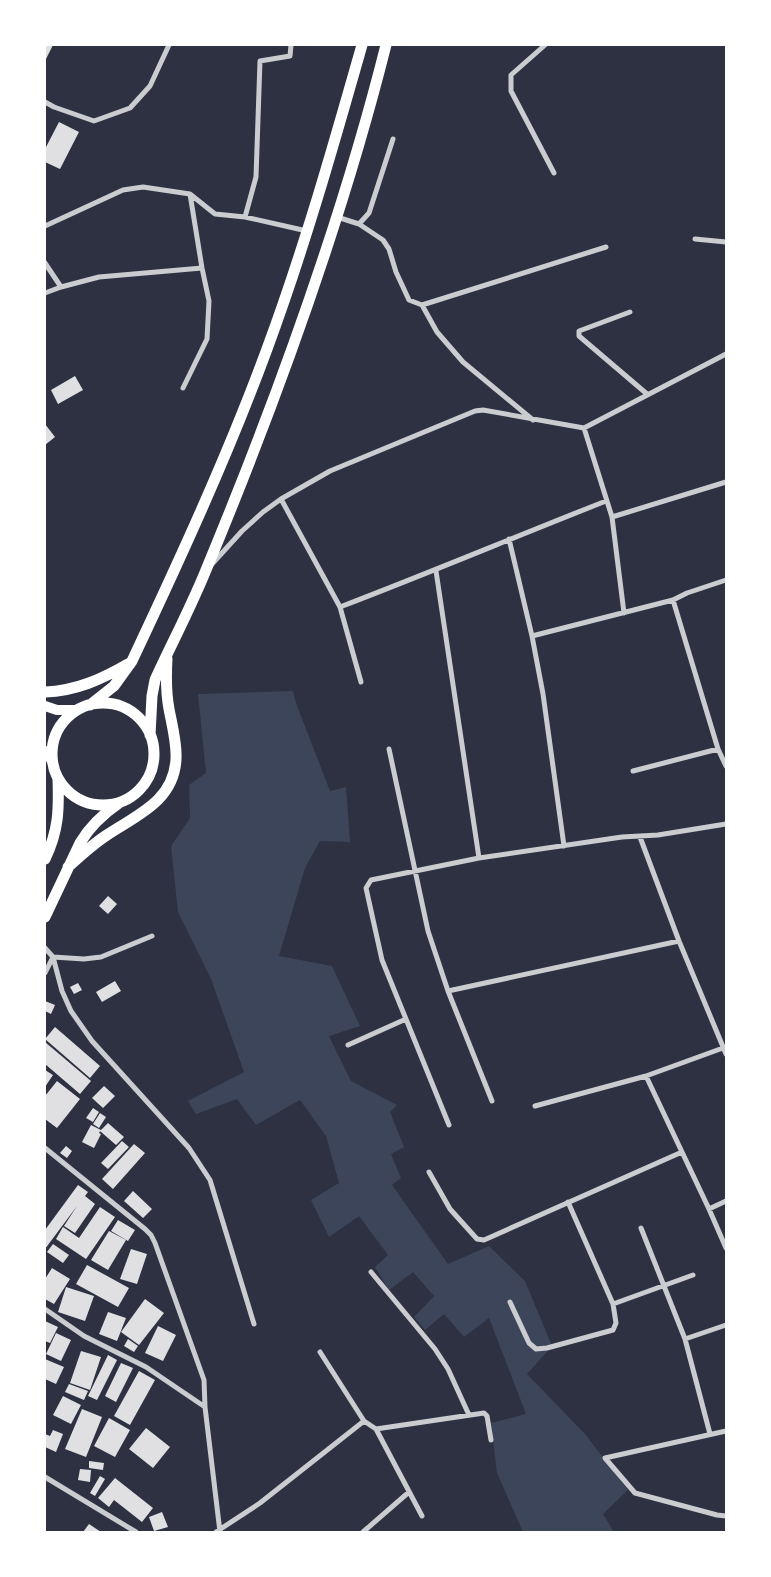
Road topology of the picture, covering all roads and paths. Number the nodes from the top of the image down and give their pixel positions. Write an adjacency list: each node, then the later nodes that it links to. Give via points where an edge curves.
1 (169, 45): 6 (street, via 150,86 130,108 94,121)
2 (291, 45): 10 (street, via 290,56 260,61 256,178)
3 (362, 45): 14 (main road)
4 (386, 45): 11 (main road)
5 (545, 45): 8 (street, via 511,75 511,91)
6 (45, 102)
7 (393, 139): 12 (street, via 369,214)
8 (554, 173)
9 (190, 194): 10 (street, via 215,214); 13 (street, via 143,187 123,190); 19 (street)
10 (245, 217): 14 (street)
11 (337, 217): 12 (street); 34 (main road, via 300,327)
12 (359, 224): 22 (street, via 383,240 409,300)
13 (45, 226)
14 (308, 231): 42 (main road, via 267,349 219,469)
15 (695, 239): 16 (street)
16 (726, 242)
17 (606, 248): 22 (street)
18 (45, 263): 20 (street)
19 (202, 268): 20 (street, via 100,277); 25 (street, via 209,300 207,339)
20 (61, 287): 21 (street)
21 (45, 293)
22 (422, 305): 27 (street, via 437,332 463,362)
23 (630, 312): 26 (street, via 579,331 579,336)
24 (726, 354): 26 (street)
25 (183, 388)
26 (647, 394): 28 (street)
27 (533, 420): 28 (street); 30 (street, via 475,410 330,471)
28 (584, 428): 31 (street)
29 (726, 482): 32 (street)
30 (281, 499): 34 (street, via 242,531); 38 (street)
31 (606, 501): 32 (street); 33 (street)
32 (612, 517): 39 (street)
33 (509, 539): 35 (street); 40 (street)
34 (206, 571): 41 (main road)
35 (436, 571): 38 (street); 60 (street)
36 (726, 580): 37 (street)
37 (674, 600): 39 (street); 50 (street)
38 (340, 607): 43 (street)
39 (624, 613): 40 (street)
40 (532, 636): 59 (street)
41 (167, 656): 48 (main road, via 153,688); 62 (main road, via 166,683 176,760 168,785 153,806 90,846)
42 (132, 662): 44 (main road, via 84,685); 45 (main road, via 114,686)
43 (361, 682)
44 (45, 692)
45 (90, 705): 47 (main road); 48 (main road, via 104,703 132,712)
46 (45, 706): 47 (main road)
47 (77, 710): 52 (main road, via 57,732)
48 (150, 735): 56 (main road, via 153,762 149,774 133,794)
49 (389, 749): 63 (street)
50 (718, 749): 53 (street); 54 (street)
51 (45, 751): 52 (main road)
52 (52, 762): 55 (main road)
53 (726, 766)
54 (633, 771)
55 (58, 778): 56 (main road, via 69,792 85,801 103,804); 61 (main road, via 58,822)
56 (121, 801): 62 (main road, via 86,833)
57 (726, 824): 58 (street)
58 (640, 837): 59 (street); 66 (street)
59 (564, 846): 60 (street)
60 (479, 858): 63 (street)
61 (45, 859)
62 (68, 866): 64 (main road)
63 (414, 870): 70 (street, via 428,931); 71 (street, via 371,880 366,888 382,960)
64 (45, 917)
65 (152, 936): 68 (street, via 101,957)
66 (679, 941): 70 (street); 73 (street)
67 (45, 948): 68 (street)
68 (53, 958): 69 (street); 93 (street, via 71,1011 92,1041 189,1148 207,1173)
69 (45, 972)
70 (448, 991): 76 (street)
71 (406, 1019): 72 (street); 78 (street)
72 (348, 1045)
73 (723, 1048): 74 (street); 75 (street)
74 (726, 1054)
75 (646, 1076): 77 (street); 80 (street)
76 (492, 1101)
77 (535, 1106)
78 (449, 1125)
79 (45, 1148): 97 (street, via 151,1235 204,1380)
80 (682, 1152): 83 (street); 84 (street)
81 (429, 1172): 83 (street, via 450,1209 480,1240 492,1238)
82 (726, 1201): 84 (street)
83 (568, 1202): 91 (street)
84 (709, 1209): 86 (street)
85 (641, 1228): 89 (street)
86 (726, 1248)
87 (371, 1272): 98 (street, via 435,1349)
88 (693, 1275): 89 (street)
89 (664, 1285): 91 (street); 95 (street)
90 (510, 1302): 91 (street, via 529,1344 536,1349 613,1330 616,1323)
91 (613, 1304)
92 (45, 1309): 97 (street, via 84,1336 146,1367)
93 (254, 1324)
94 (726, 1325): 95 (street)
95 (685, 1340): 102 (street)
96 (320, 1352): 99 (street)
97 (205, 1407): 108 (street)
98 (469, 1415): 100 (street); 103 (street, via 484,1413 487,1416)
99 (364, 1421): 100 (street); 108 (street, via 260,1504)
100 (376, 1429): 105 (street)
101 (726, 1431): 102 (street)
102 (710, 1434): 107 (street, via 605,1458 635,1493)
103 (491, 1440)
104 (45, 1477): 109 (street)
105 (409, 1492): 106 (street); 110 (street)
106 (422, 1516)
107 (726, 1516)
108 (219, 1531)
109 (136, 1532)
110 (363, 1532)

